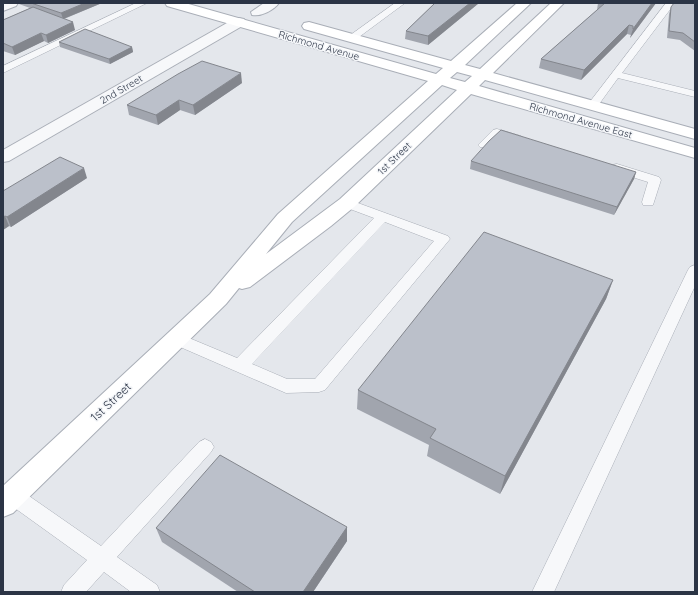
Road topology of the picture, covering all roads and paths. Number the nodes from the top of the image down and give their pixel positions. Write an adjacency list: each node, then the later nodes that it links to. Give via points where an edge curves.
1 (12, 3): 9 (street)
2 (143, 3): 15 (lane)
3 (171, 3): 10 (main road, Richmond Avenue)
4 (273, 3): 10 (street, 2nd Street)
5 (401, 3): 13 (lane)
6 (525, 3): 14 (main road, 1st Street)
7 (558, 3): 16 (main road, 1st Street)
8 (671, 3): 17 (lane)
9 (3, 7)
10 (247, 14): 11 (main road, Richmond Avenue); 18 (main road, Richmond Avenue); 26 (street, 2nd Street)
11 (278, 18)
12 (300, 24): 13 (main road, Richmond Avenue)
13 (352, 38): 14 (main road, Richmond Avenue)
14 (455, 66): 16 (main road, Richmond Avenue); 18 (main road, 1st Street)
15 (3, 70)
16 (482, 74): 19 (main road, 1st Street); 21 (main road, Richmond Avenue East)
17 (616, 74): 20 (lane); 21 (lane)
18 (440, 80): 19 (main road, Richmond Avenue); 32 (main road, 1st Street, via 285,218)
19 (467, 88): 25 (main road, Richmond Avenue East); 29 (main road, 1st Street)
20 (695, 94)
21 (593, 105): 22 (main road, Richmond Avenue East)
22 (695, 134)
23 (527, 141): 24 (lane, via 497,132)
24 (484, 145)
25 (695, 153)
26 (3, 157)
27 (602, 164): 28 (lane, via 655,180)
28 (648, 202)
29 (347, 203): 30 (lane); 32 (main road, 1st Street)
30 (382, 217): 34 (lane); 34 (lane, via 443,239 319,385 286,386)
31 (695, 270): 40 (lane)
32 (218, 299): 33 (main road, 1st Street)
33 (177, 339): 34 (lane); 36 (main road, 1st Street)
34 (240, 366)
35 (204, 447): 37 (lane)
36 (7, 500): 37 (lane)
37 (102, 559): 38 (lane); 39 (lane)
38 (72, 592)
39 (149, 592)
40 (543, 592)

